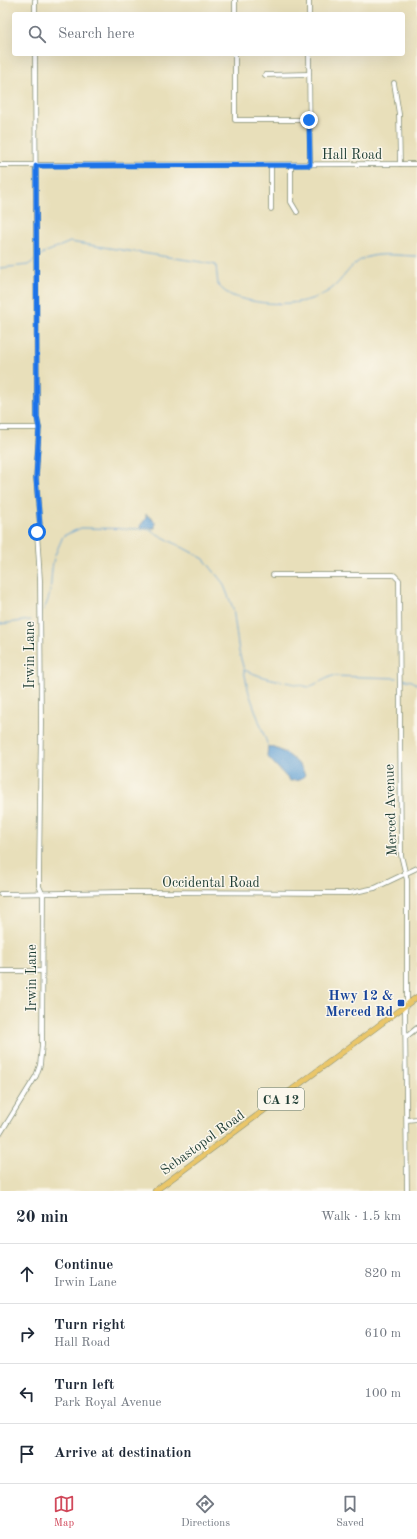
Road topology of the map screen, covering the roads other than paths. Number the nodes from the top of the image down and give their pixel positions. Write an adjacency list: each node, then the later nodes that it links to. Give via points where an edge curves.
1 (35, 0): 4 (street)
2 (234, 0): 5 (street)
3 (309, 0): 6 (street)
4 (35, 12)
5 (235, 12)
6 (309, 12)
7 (35, 56): 20 (street, Irwin Lane)
8 (235, 56): 13 (street, via 235,120)
9 (309, 56): 10 (street)
10 (308, 74): 11 (street); 13 (street)
11 (265, 75)
12 (394, 83): 14 (street, via 399,114)
13 (309, 120): 19 (street)
14 (400, 164): 15 (street, Hall Road); 19 (street, Hall Road)
15 (417, 164)
16 (0, 165): 20 (street, Hall Road)
17 (271, 165): 18 (street, Hall Road); 20 (street, Hall Road); 21 (street)
18 (291, 165): 19 (street, Hall Road); 22 (street, via 291,202)
19 (310, 165)
20 (36, 166): 24 (street, Irwin Lane)
21 (271, 209)
22 (297, 212)
23 (0, 428): 24 (street)
24 (39, 428): 29 (street, Irwin Lane, via 36,478 40,526 37,532 41,723 39,886)
25 (273, 575): 27 (street, Merced Avenue, via 394,575 399,580 401,856)
26 (417, 868): 27 (street, Occidental Road)
27 (405, 874): 29 (street, Occidental Road, via 375,888 354,893); 33 (street, Merced Avenue)
28 (0, 894): 29 (street, Occidental Road)
29 (42, 894): 31 (street, Irwin Lane)
30 (0, 971): 31 (street)
31 (42, 971): 38 (street, Irwin Lane, via 40,1065)
32 (417, 997): 33 (main road, Sebastopol Road / CA 12)
33 (406, 1005): 35 (street, Merced Avenue); 39 (main road, Sebastopol Road / CA 12)
34 (417, 1028): 35 (street)
35 (406, 1036): 37 (street, Merced Avenue)
36 (417, 1118): 37 (street)
37 (407, 1120): 40 (street, Merced Avenue)
38 (0, 1134)
39 (154, 1191)
40 (408, 1191)

